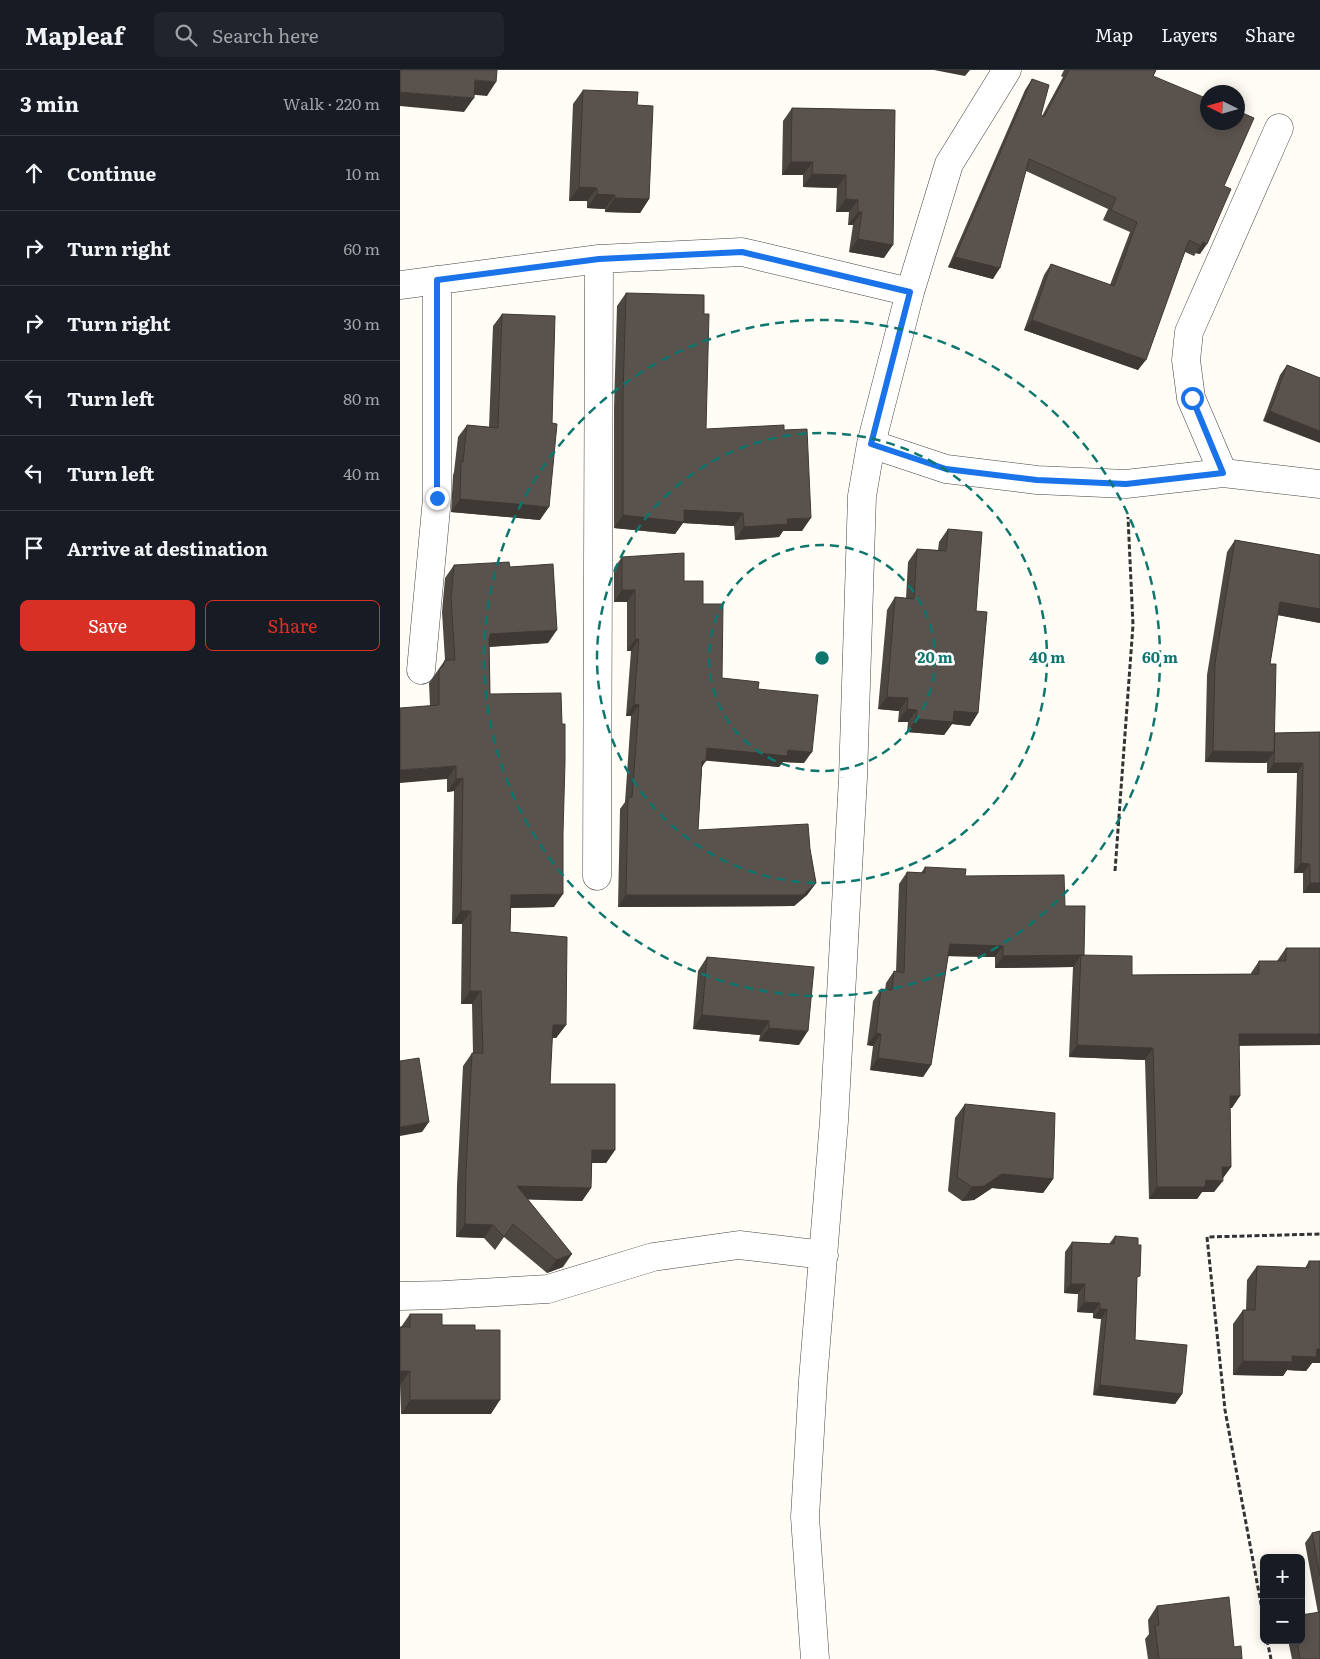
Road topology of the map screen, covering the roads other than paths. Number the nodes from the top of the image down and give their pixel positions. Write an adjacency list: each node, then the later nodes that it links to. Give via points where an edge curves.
1 (1007, 70): 6 (street, via 949,164)
2 (1279, 128): 8 (street, via 1189,332 1186,360 1192,398)
3 (599, 259): 4 (street); 6 (street, via 742,252); 11 (street)
4 (437, 280): 5 (street); 10 (street, via 437,498)
5 (400, 285)
6 (910, 292): 7 (street)
7 (871, 444): 8 (street, via 946,469 1037,480 1126,484); 12 (street, via 862,496 853,778)
8 (1223, 473): 9 (street)
9 (1320, 484)
10 (422, 670)
11 (597, 876)
12 (824, 1255): 13 (street, via 739,1246 653,1257 548,1290); 14 (street, via 805,1517)
13 (400, 1296)
14 (815, 1659)

